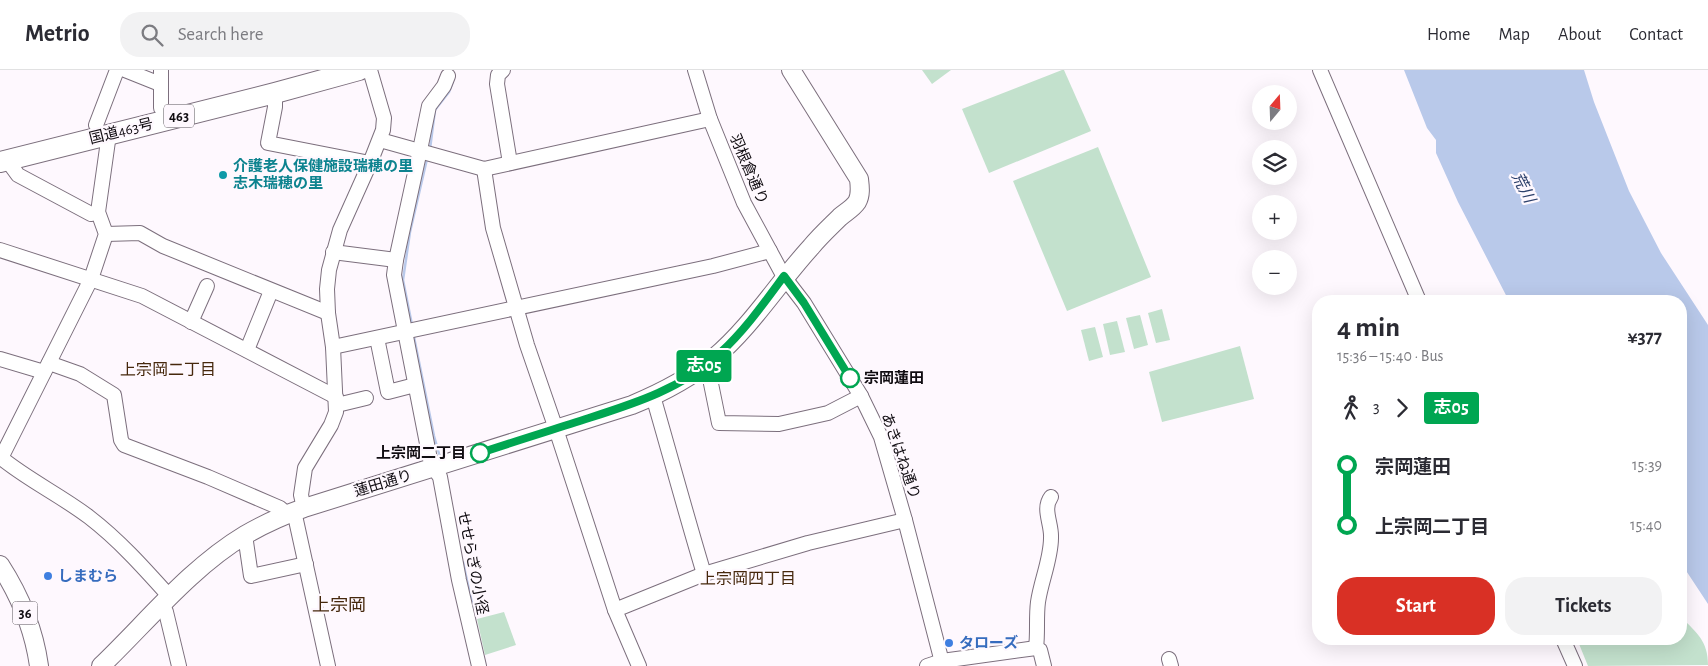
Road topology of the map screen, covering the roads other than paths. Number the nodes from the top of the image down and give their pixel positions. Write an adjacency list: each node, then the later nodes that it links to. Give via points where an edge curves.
1 (117, 70): 16 (street)
2 (125, 70): 12 (street)
3 (161, 70): 12 (street)
4 (308, 70): 14 (highway, 国道463号 / 463)
5 (358, 70): 13 (highway, 国道463号 / 463)
6 (370, 70): 17 (street, via 384,118)
7 (503, 70): 21 (street, via 498,75 497,84)
8 (695, 70): 15 (street, 羽根倉通り)
9 (791, 70): 29 (main road, 蓮田通り, via 859,179 860,187 857,201)
10 (1320, 70): 33 (street)
11 (448, 76): 18 (street, せせらぎの小径, via 428,106)
12 (160, 84): 14 (street)
13 (274, 93): 16 (highway, 国道463号 / 463); 20 (street, via 275,106 268,143)
14 (161, 108): 16 (highway, 国道463号 / 463)
15 (710, 119): 21 (street); 26 (street, 羽根倉通り, via 744,203)
16 (103, 129): 19 (highway, 国道463号 / 463); 23 (street)
17 (380, 140): 18 (street); 20 (street)
18 (420, 150): 22 (street); 28 (street, せせらぎの小径)
19 (2, 157): 23 (street, via 18,175 91,214)
20 (370, 163): 27 (street)
21 (510, 163): 22 (street)
22 (484, 169): 34 (street, via 493,228)
23 (98, 212): 24 (street)
24 (106, 234): 30 (street); 32 (street, via 140,233)
25 (0, 250): 30 (street)
26 (770, 251): 29 (street, 羽根倉通り); 34 (street)
27 (333, 252): 28 (street); 35 (street, via 326,289)
28 (396, 260): 37 (street, せせらぎの小径, via 394,275)
29 (784, 276): 42 (main road, 蓮田通り, via 746,326); 46 (street, あきはね通り)
30 (91, 279): 36 (street, via 142,296); 43 (street)
31 (207, 286): 36 (street)
32 (272, 291): 35 (street); 40 (street)
33 (1416, 295)
34 (517, 309): 37 (street); 49 (street)
35 (328, 313): 39 (street)
36 (191, 322): 40 (street)
37 (404, 332): 38 (street); 44 (street, せせらぎの小径)
38 (377, 338): 39 (street); 44 (street, via 388,392)
39 (333, 347): 48 (street)
40 (247, 350): 48 (street)
41 (0, 359): 43 (street)
42 (707, 364): 45 (main road, 蓮田通り); 46 (street, via 719,423 779,424 828,413)
43 (46, 368): 50 (street); 53 (street, via 80,374 114,395 124,445 280,508)
44 (415, 385): 51 (street, せせらぎの小径)
45 (653, 396): 49 (main road, 蓮田通り); 58 (street)
46 (861, 396): 54 (street, あきはね通り, via 880,436)
47 (366, 398): 48 (street)
48 (336, 401): 53 (street, via 331,425 305,468)
49 (556, 429): 51 (main road, 蓮田通り); 60 (street)
50 (1, 458): 59 (street, via 89,517 127,550)
51 (434, 468): 53 (main road, 蓮田通り); 68 (street, せせらぎの小径, via 440,477)
52 (1051, 497): 62 (street, via 1047,508 1051,541 1038,603)
53 (295, 511): 55 (main road, 蓮田通り); 56 (street)
54 (905, 520): 58 (street, via 808,543); 63 (street, あきはね通り)
55 (245, 535): 56 (street, via 251,576); 59 (main road, 蓮田通り, via 205,564)
56 (306, 564): 67 (street)
57 (0, 565): 64 (main road, 36, via 25,612)
58 (704, 574): 60 (street)
59 (166, 601): 65 (main road, 蓮田通り); 66 (street)
60 (615, 610): 69 (street)
61 (1566, 645): 72 (street)
62 (1036, 648): 63 (street); 71 (street, via 1040,650)
63 (943, 664): 70 (street)
64 (39, 666)
65 (101, 666)
66 (179, 666)
67 (328, 666)
68 (479, 666)
69 (638, 666)
70 (927, 666)
71 (1044, 666)
72 (1575, 666)

